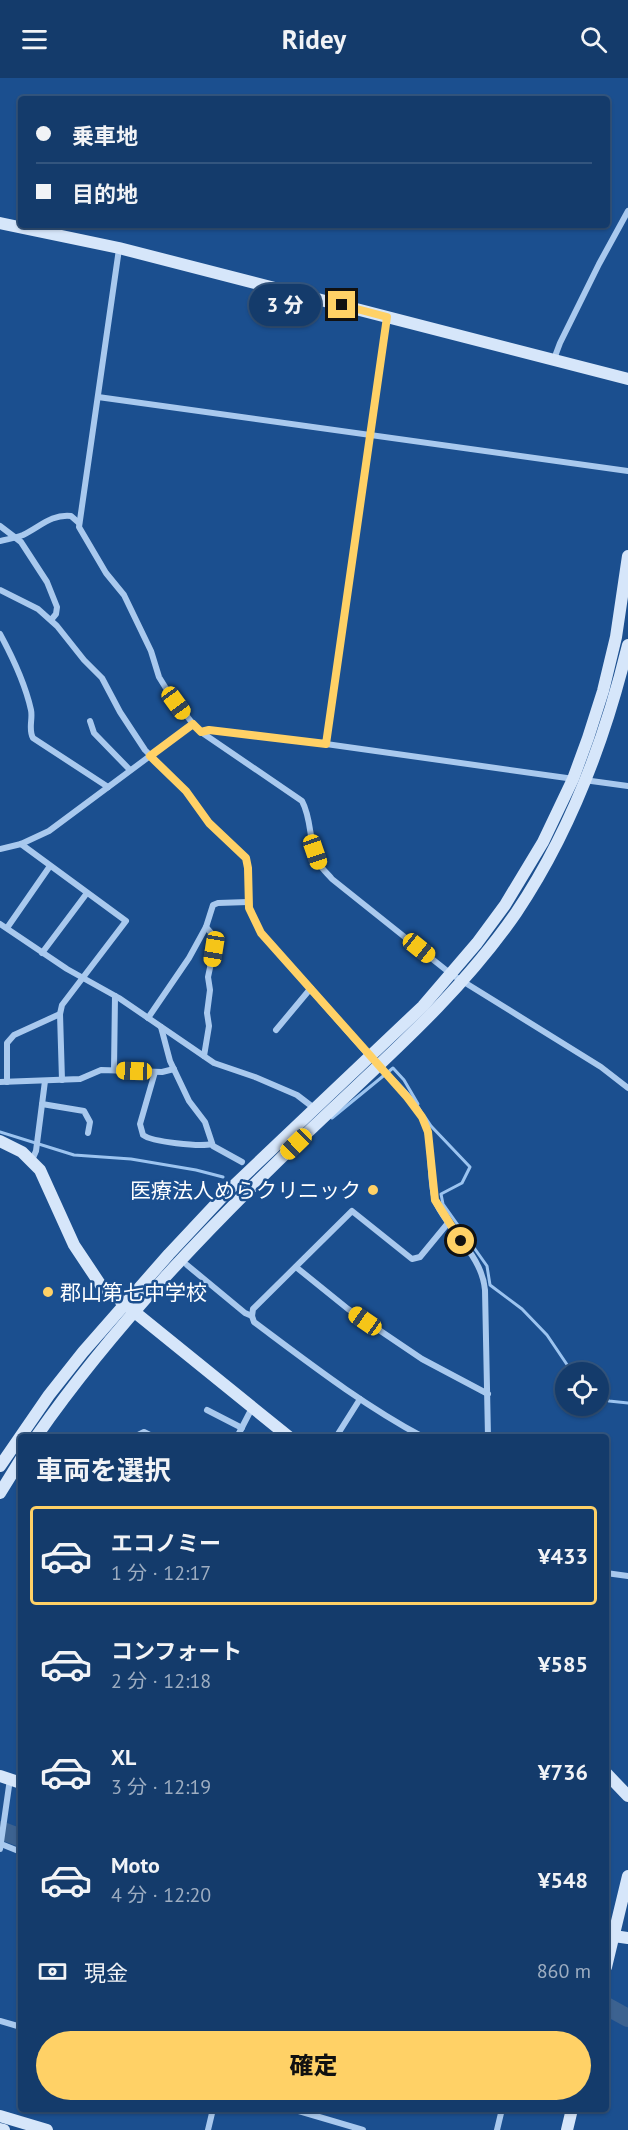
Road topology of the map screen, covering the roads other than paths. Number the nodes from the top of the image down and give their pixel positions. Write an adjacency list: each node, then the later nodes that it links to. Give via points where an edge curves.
1 (628, 211): 7 (street)
2 (0, 223): 3 (street)
3 (18, 227)
4 (24, 228): 5 (street)
5 (119, 248): 6 (street); 9 (street)
6 (387, 317): 7 (street); 10 (street)
7 (554, 359): 8 (street)
8 (628, 379)
9 (98, 397): 10 (street); 12 (street)
10 (370, 436): 11 (street); 24 (street)
11 (628, 471)
12 (79, 523): 14 (street, via 71,516 56,518); 22 (street, via 102,567 124,594 159,677)
13 (0, 526): 14 (street)
14 (16, 537): 15 (street); 18 (street, via 47,582 57,607)
15 (0, 541)
16 (628, 556): 27 (street, via 603,691)
17 (0, 590): 18 (street)
18 (51, 620): 25 (street, via 102,678)
19 (0, 634): 30 (street, via 31,709 33,738)
20 (628, 645): 28 (street)
21 (90, 721): 26 (street, via 94,733)
22 (193, 724): 23 (street); 25 (street)
23 (201, 732): 24 (street); 40 (street, via 302,801 319,864 332,879)
24 (326, 744): 27 (street)
25 (150, 756): 26 (street); 35 (street, via 246,858)
26 (130, 770): 30 (street)
27 (573, 778): 28 (street); 40 (street, via 543,842 505,905)
28 (587, 780): 29 (street); 42 (street, via 555,848 522,903)
29 (628, 786)
30 (108, 787): 31 (street, via 49,831)
31 (21, 844): 32 (street); 33 (street)
32 (0, 849)
33 (50, 866): 34 (street); 38 (street)
34 (87, 893): 39 (street); 41 (street, via 126,921)
35 (248, 902): 37 (street, via 215,904); 43 (street, via 261,933)
36 (0, 924): 38 (street)
37 (206, 927): 46 (street); 49 (street, via 212,934 214,949 208,977 209,1026)
38 (7, 928): 39 (street)
39 (42, 952): 41 (street)
40 (451, 974): 42 (street); 50 (street)
41 (82, 978): 44 (street); 45 (street)
42 (463, 980): 51 (street); 58 (street)
43 (311, 988): 48 (street); 50 (street)
44 (115, 996): 46 (street); 53 (street)
45 (60, 1014): 55 (street); 57 (street, via 9,1040)
46 (148, 1018): 47 (street)
47 (161, 1028): 49 (street); 52 (street)
48 (276, 1030)
49 (204, 1056): 60 (street, via 297,1095)
50 (369, 1056): 51 (street); 60 (street)
51 (378, 1066): 66 (street, via 422,1117 428,1132 435,1200); 69 (street)
52 (174, 1069): 54 (street); 63 (street, via 189,1101 205,1122)
53 (114, 1070): 54 (street); 55 (street)
54 (154, 1072): 63 (street, via 140,1124 146,1137)
55 (62, 1080): 56 (street)
56 (45, 1081): 57 (street); 59 (street)
57 (4, 1082)
58 (628, 1088)
59 (42, 1104): 61 (street, via 83,1110 89,1119); 64 (street)
60 (314, 1108): 69 (street, via 228,1191)
61 (88, 1133)
62 (0, 1141): 64 (street)
63 (212, 1144): 65 (street)
64 (32, 1160): 69 (street, via 85,1265 100,1284)
65 (242, 1161)
66 (448, 1223): 68 (street, via 420,1257 412,1259 352,1211); 71 (street, via 483,1274)
67 (187, 1265): 70 (street)
68 (296, 1267): 70 (street, via 253,1309); 71 (street, via 348,1309 422,1359)
69 (130, 1308): 73 (street); 76 (street, via 49,1395); 77 (street)
70 (252, 1316): 72 (street, via 254,1322)
71 (488, 1394): 82 (street)
72 (360, 1399): 80 (street); 81 (street)
73 (253, 1407): 75 (street); 79 (street)
74 (207, 1410): 75 (street)
75 (242, 1428): 78 (street)
76 (22, 1434)
77 (38, 1434)
78 (239, 1434)
79 (286, 1434)
80 (338, 1434)
81 (418, 1434)
82 (488, 1434)
83 (18, 1440): 85 (street)
84 (18, 1464): 86 (street)
85 (0, 1466)
86 (0, 1493)
87 (609, 1573): 88 (street)
88 (628, 1576)
89 (609, 1776): 91 (street)
90 (10, 1780): 92 (street)
91 (628, 1796)
92 (1, 1844): 93 (street); 94 (street)
93 (0, 1849)
94 (18, 1851)
95 (628, 1876): 96 (street)
96 (610, 1935): 97 (street)
97 (628, 1938)
98 (0, 2021): 99 (street)
99 (18, 2026)
100 (212, 2112): 106 (street)
101 (312, 2112): 107 (street)
102 (501, 2112): 108 (street)
103 (571, 2112): 109 (street)
104 (0, 2115): 105 (street)
105 (48, 2130)
106 (208, 2130)
107 (363, 2130)
108 (497, 2130)
109 (567, 2130)

